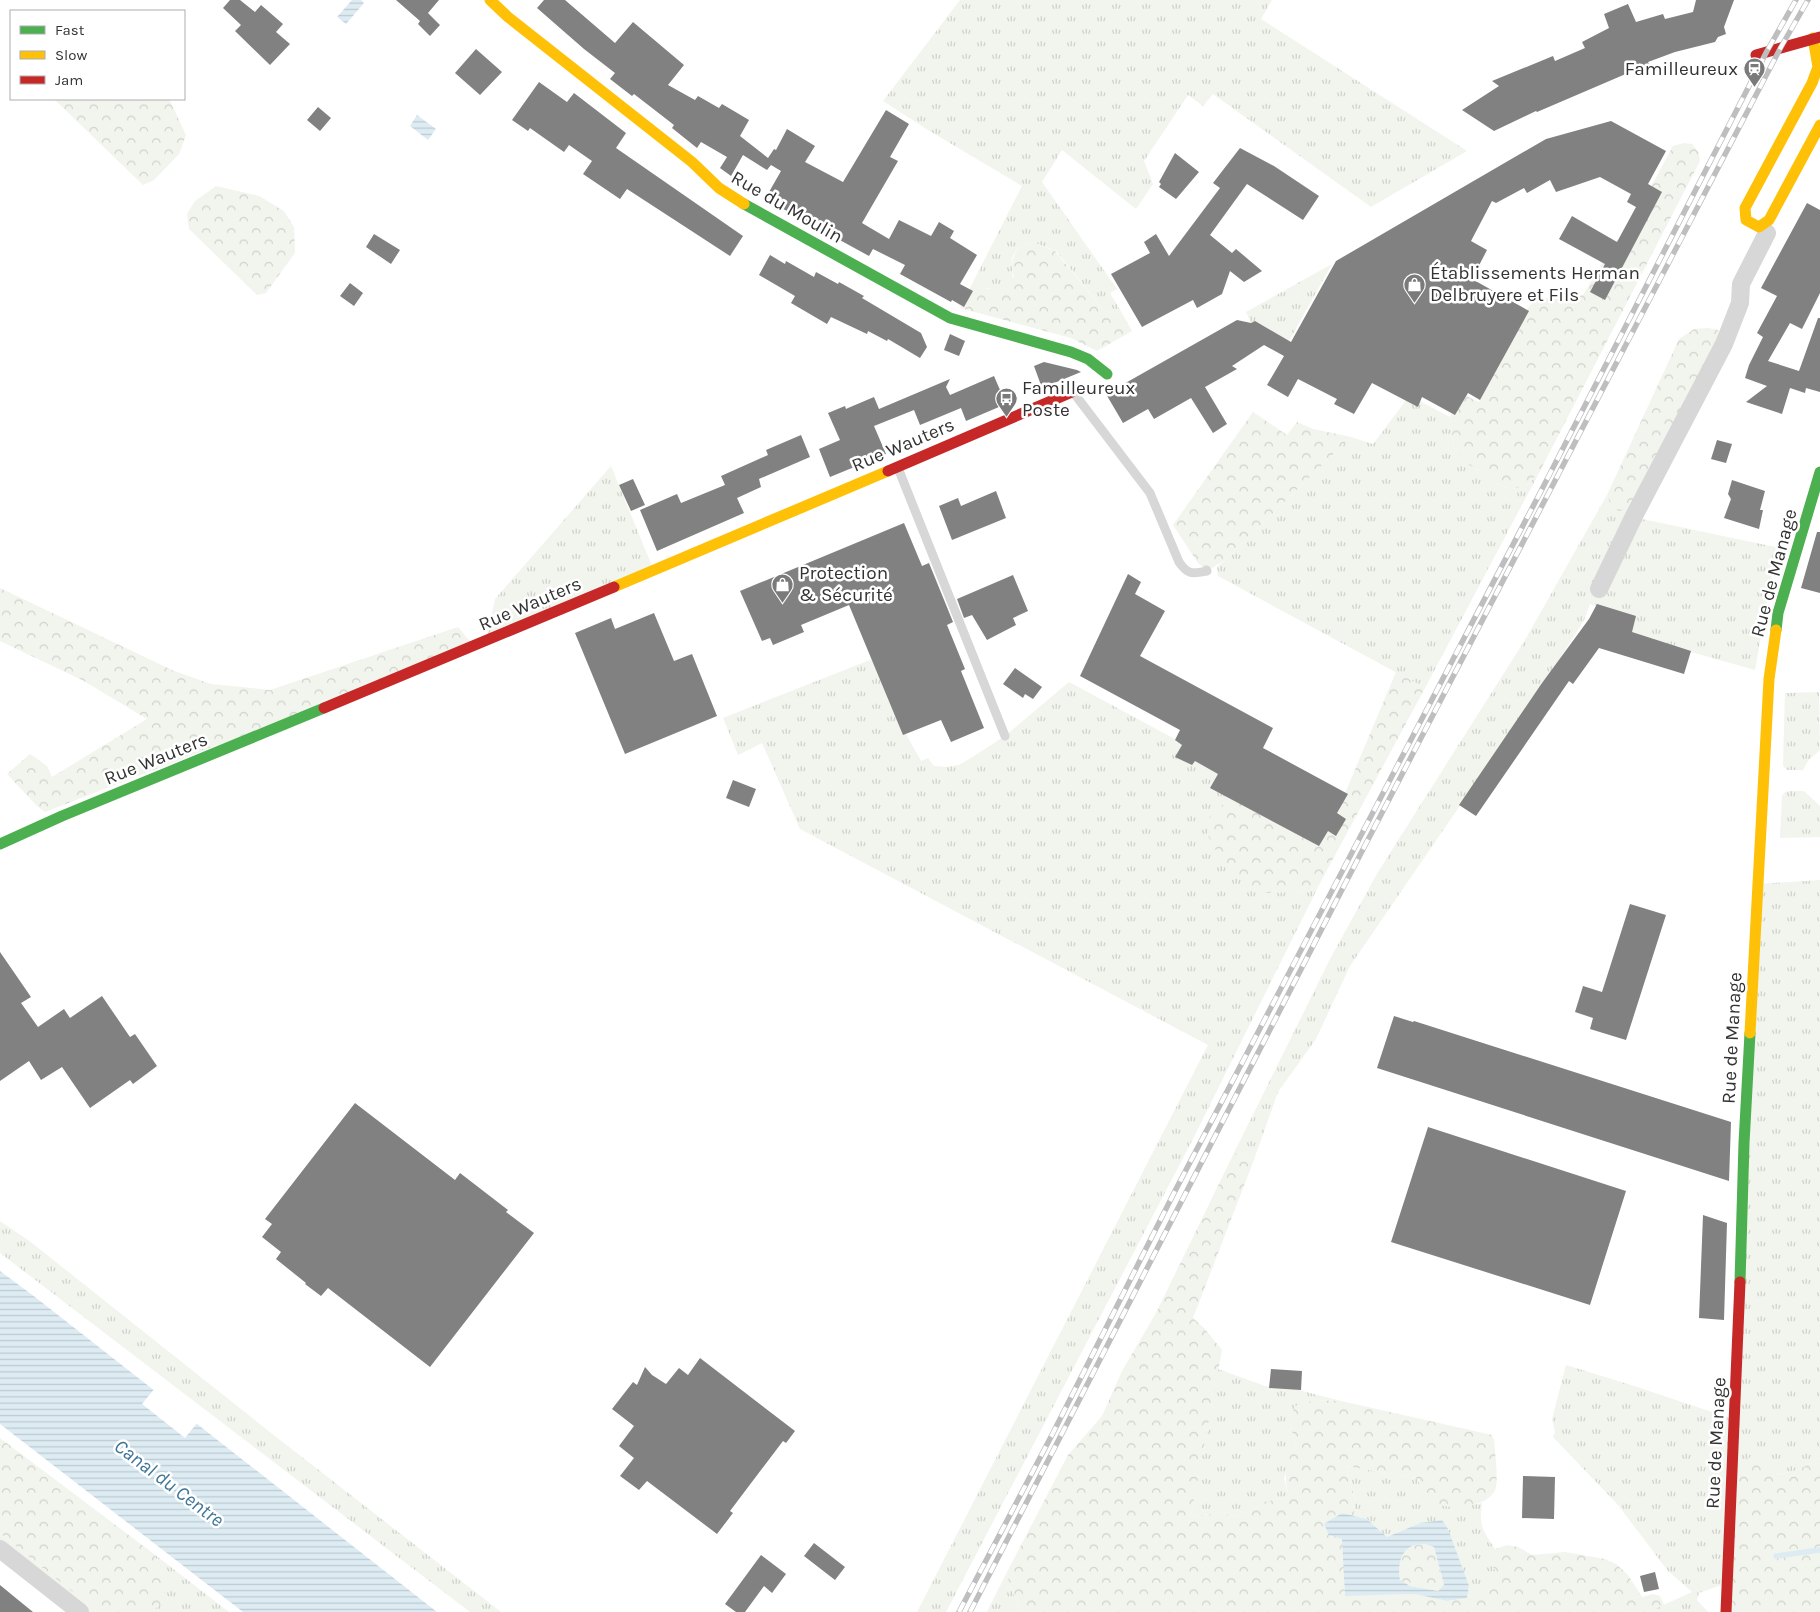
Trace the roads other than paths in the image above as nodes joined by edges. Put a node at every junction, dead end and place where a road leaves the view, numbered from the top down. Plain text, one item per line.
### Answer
1 (490, 0) edge
2 (1816, 38) edge
3 (1756, 55) dead end
4 (1819, 68) edge
5 (1820, 125) edge
6 (1768, 233) dead end
7 (1108, 374) dead end
8 (1072, 392) joint
9 (897, 466) junction
10 (1820, 472) edge
11 (1207, 571) dead end
12 (1599, 589) dead end
13 (1005, 736) dead end
14 (0, 844) edge
15 (0, 1549) edge
16 (80, 1612) edge
17 (1726, 1612) edge

1 - 7 street, Rue du Moulin
2 - 3 street
2 - 4 street
4 - 5 street
6 - 12 street
8 - 9 street, Rue Wauters
8 - 11 lane
9 - 13 lane
9 - 14 street, Rue Wauters
10 - 17 street, Rue de Manage
15 - 16 street

